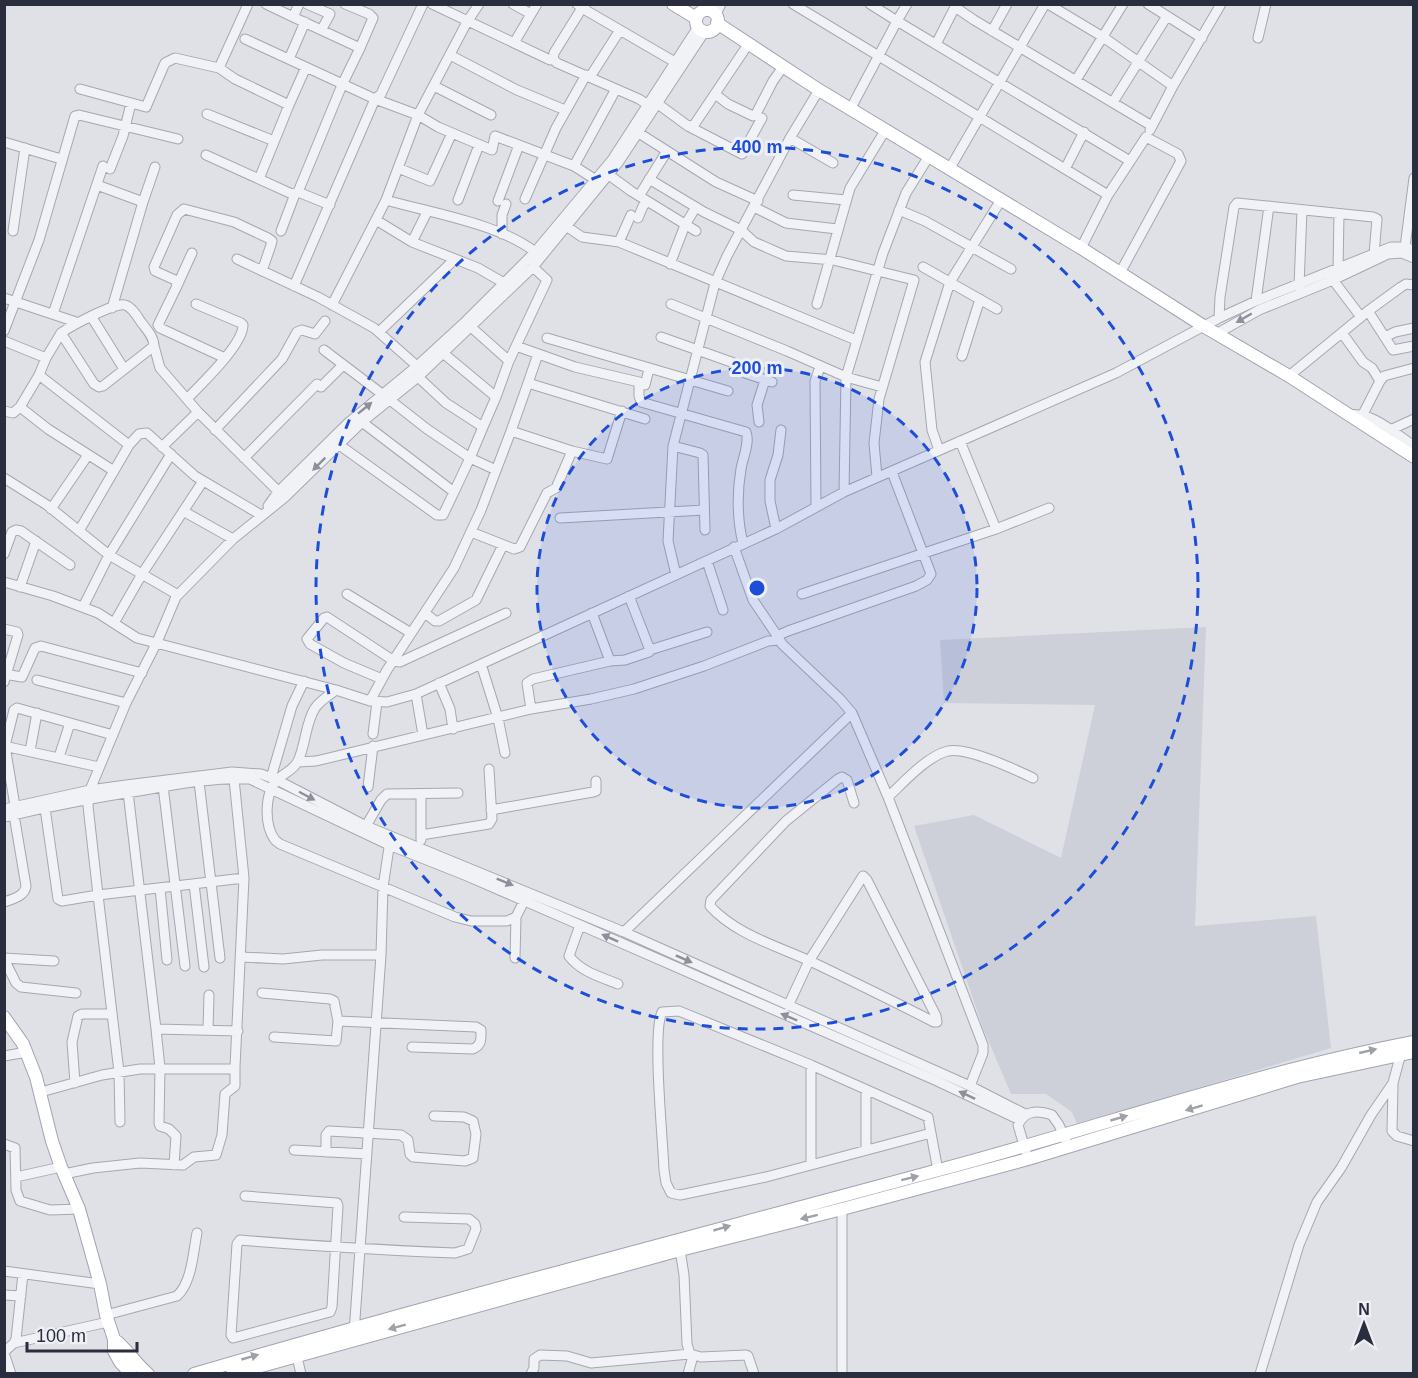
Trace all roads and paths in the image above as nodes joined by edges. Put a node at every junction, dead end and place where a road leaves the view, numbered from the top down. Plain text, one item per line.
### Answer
1 (248, 4) edge
2 (266, 4) edge
3 (299, 4) edge
4 (307, 4) edge
5 (336, 4) edge
6 (345, 4) edge
7 (423, 4) edge
8 (432, 4) edge
9 (479, 4) edge
10 (513, 4) edge
11 (537, 4) edge
12 (673, 4) edge
13 (687, 4) edge
14 (793, 4) edge
15 (870, 4) edge
16 (907, 4) edge
17 (1008, 4) edge
18 (1046, 4) edge
19 (1123, 4) edge
20 (1148, 4) edge
21 (1221, 4) edge
22 (1266, 4) edge
23 (581, 6) edge
24 (956, 6) edge
25 (330, 14) junction
26 (531, 14) junction
27 (1167, 16) junction
28 (293, 17) junction
29 (709, 17) edge
30 (897, 21) junction
31 (305, 22) junction
32 (467, 22) junction
33 (322, 29) junction
34 (620, 30) junction
35 (992, 31) junction
36 (1103, 37) junction
37 (1202, 38) junction
38 (1258, 38) dead end
39 (245, 39) dead end
40 (514, 43) junction
41 (936, 44) junction
42 (1020, 47) junction
43 (360, 48) junction
44 (745, 49) junction
45 (450, 55) junction
46 (879, 56) junction
47 (289, 59) junction
48 (553, 59) junction
49 (1137, 61) junction
50 (679, 65) junction
51 (306, 67) junction
52 (783, 67) junction
53 (219, 68) junction
54 (588, 76) junction
55 (1076, 80) junction
56 (999, 82) junction
57 (342, 85) junction
58 (434, 86) junction
59 (1173, 86) junction
60 (616, 88) junction
61 (80, 89) dead end
62 (819, 90) junction
63 (715, 94) junction
64 (375, 99) junction
65 (1113, 102) junction
66 (131, 103) junction
67 (653, 104) junction
68 (289, 105) junction
69 (851, 108) junction
70 (565, 110) junction
71 (207, 114) dead end
72 (418, 115) junction
73 (491, 115) dead end
74 (978, 117) junction
75 (762, 118) dead end
76 (125, 126) junction
77 (688, 126) junction
78 (1152, 126) junction
79 (886, 129) junction
80 (635, 131) junction
81 (1084, 132) junction
82 (452, 133) junction
83 (1146, 137) junction
84 (790, 138) junction
85 (178, 139) dead end
86 (274, 141) junction
87 (4, 142) edge
88 (479, 145) junction
89 (519, 145) junction
90 (25, 148) junction
91 (667, 151) junction
92 (545, 154) junction
93 (206, 155) dead end
94 (929, 156) junction
95 (61, 159) junction
96 (1131, 161) junction
97 (833, 163) dead end
98 (574, 166) junction
99 (155, 167) dead end
100 (398, 168) junction
101 (950, 168) junction
102 (1065, 169) junction
103 (609, 175) junction
104 (1413, 178) edge
105 (259, 179) junction
106 (649, 179) junction
107 (596, 180) junction
108 (97, 185) junction
109 (296, 193) junction
110 (793, 195) dead end
111 (1108, 195) junction
112 (525, 199) dead end
113 (643, 199) junction
114 (386, 200) junction
115 (458, 200) dead end
116 (846, 200) junction
117 (1001, 200) junction
118 (143, 202) junction
119 (756, 204) junction
120 (330, 205) junction
121 (1269, 206) junction
122 (696, 207) junction
123 (1412, 208) edge
124 (899, 210) junction
125 (1302, 210) junction
126 (427, 212) junction
127 (1339, 214) junction
128 (376, 220) junction
129 (685, 225) junction
130 (566, 226) junction
131 (837, 229) junction
132 (741, 230) junction
133 (13, 231) dead end
134 (281, 231) dead end
135 (696, 231) dead end
136 (502, 234) junction
137 (412, 242) junction
138 (619, 242) junction
139 (971, 247) junction
140 (1081, 248) junction
141 (1409, 248) edge
142 (535, 252) junction
143 (192, 253) dead end
144 (1374, 254) junction
145 (1413, 258) edge
146 (455, 259) junction
147 (828, 259) junction
148 (237, 260) dead end
149 (670, 264) junction
150 (533, 267) junction
151 (923, 267) dead end
152 (879, 270) junction
153 (1011, 270) dead end
154 (262, 271) junction
155 (1120, 273) junction
156 (1333, 274) junction
157 (950, 282) junction
158 (504, 283) junction
159 (716, 283) junction
160 (1413, 285) edge
161 (177, 286) junction
162 (294, 286) junction
163 (1299, 286) junction
164 (4, 298) edge
165 (980, 299) junction
166 (15, 301) junction
167 (1256, 301) junction
168 (196, 304) dead end
169 (671, 304) dead end
170 (817, 304) dead end
171 (332, 305) junction
172 (112, 308) junction
173 (997, 309) dead end
174 (53, 314) junction
175 (1364, 314) junction
176 (91, 316) junction
177 (706, 318) junction
178 (1220, 318) junction
179 (325, 321) dead end
180 (76, 322) junction
181 (471, 327) junction
182 (1205, 327) junction
183 (1413, 328) edge
184 (4, 331) edge
185 (61, 333) junction
186 (379, 333) junction
187 (1342, 333) junction
188 (1216, 334) junction
189 (661, 337) dead end
190 (1385, 337) junction
191 (856, 340) junction
192 (4, 341) edge
193 (154, 346) junction
194 (516, 346) junction
195 (1413, 346) edge
196 (324, 350) dead end
197 (698, 351) junction
198 (443, 353) junction
199 (542, 355) junction
200 (962, 356) dead end
201 (46, 358) junction
202 (225, 358) junction
203 (509, 361) junction
204 (343, 365) junction
205 (820, 367) junction
206 (1413, 368) edge
207 (124, 369) junction
208 (649, 369) junction
209 (417, 372) junction
210 (39, 375) junction
211 (1289, 376) junction
212 (846, 377) junction
213 (690, 381) junction
214 (1380, 381) junction
215 (528, 383) junction
216 (645, 385) dead end
217 (882, 387) junction
218 (728, 391) dead end
219 (386, 397) junction
220 (496, 397) junction
221 (187, 399) junction
222 (20, 407) junction
223 (4, 411) edge
224 (622, 411) junction
225 (198, 412) junction
226 (681, 413) junction
227 (645, 419) dead end
228 (1413, 419) edge
229 (1363, 420) junction
230 (362, 422) junction
231 (759, 422) dead end
232 (483, 427) junction
233 (215, 430) junction
234 (511, 430) junction
235 (781, 430) dead end
236 (1390, 430) junction
237 (960, 441) junction
238 (339, 444) junction
239 (129, 445) junction
240 (673, 446) junction
241 (1413, 446) edge
242 (162, 447) junction
243 (939, 450) junction
244 (572, 451) junction
245 (171, 454) junction
246 (88, 455) junction
247 (1413, 457) edge
248 (244, 458) junction
249 (470, 458) junction
250 (496, 470) junction
251 (114, 471) junction
252 (892, 472) junction
253 (877, 477) junction
254 (4, 478) edge
255 (203, 481) junction
256 (454, 492) junction
257 (844, 492) junction
258 (281, 495) junction
259 (816, 507) junction
260 (1049, 508) dead end
261 (51, 509) junction
262 (704, 510) junction
263 (183, 511) junction
264 (669, 511) junction
265 (261, 515) junction
266 (560, 518) dead end
267 (776, 529) junction
268 (996, 529) junction
269 (705, 530) dead end
270 (79, 531) junction
271 (471, 532) junction
272 (233, 539) junction
273 (36, 541) junction
274 (503, 545) junction
275 (739, 545) junction
276 (921, 553) junction
277 (4, 554) edge
278 (108, 555) junction
279 (707, 561) junction
280 (70, 565) dead end
281 (142, 574) junction
282 (676, 575) junction
283 (4, 582) edge
284 (20, 587) junction
285 (347, 594) dead end
286 (802, 594) dead end
287 (178, 595) junction
288 (629, 596) junction
289 (83, 607) junction
290 (723, 610) dead end
291 (425, 613) junction
292 (506, 613) dead end
293 (592, 613) junction
294 (114, 623) junction
295 (4, 629) edge
296 (707, 632) dead end
297 (411, 633) junction
298 (778, 638) junction
299 (157, 642) junction
300 (650, 650) junction
301 (394, 661) junction
302 (610, 661) junction
303 (480, 664) junction
304 (142, 673) junction
305 (5, 677) edge
306 (382, 679) junction
307 (37, 680) dead end
308 (304, 681) junction
309 (440, 683) junction
310 (336, 690) junction
311 (416, 694) junction
312 (374, 702) junction
313 (126, 703) junction
314 (531, 710) junction
315 (37, 713) junction
316 (852, 713) junction
317 (498, 718) junction
318 (70, 723) junction
319 (453, 729) junction
320 (7, 730) edge
321 (373, 734) dead end
322 (113, 735) junction
323 (423, 735) junction
324 (5, 746) edge
325 (373, 746) junction
326 (30, 751) junction
327 (505, 753) dead end
328 (59, 757) junction
329 (298, 762) junction
330 (99, 767) junction
331 (489, 769) dead end
332 (1033, 778) dead end
333 (234, 779) junction
334 (274, 779) junction
335 (596, 781) dead end
336 (199, 782) junction
337 (163, 786) junction
338 (368, 787) dead end
339 (271, 789) junction
340 (128, 792) junction
341 (458, 793) dead end
342 (89, 794) junction
343 (421, 795) junction
344 (888, 797) junction
345 (854, 803) dead end
346 (4, 808) edge
347 (45, 808) junction
348 (491, 810) junction
349 (11, 813) edge
350 (366, 826) junction
351 (421, 835) junction
352 (390, 840) junction
353 (421, 848) junction
354 (244, 878) junction
355 (212, 882) junction
356 (194, 884) junction
357 (176, 886) junction
358 (383, 887) junction
359 (160, 888) junction
360 (141, 890) junction
361 (99, 895) junction
362 (524, 901) junction
363 (4, 902) edge
364 (516, 917) junction
365 (580, 925) junction
366 (624, 932) junction
367 (381, 956) junction
368 (241, 957) junction
369 (4, 958) edge
370 (220, 958) dead end
371 (515, 958) dead end
372 (167, 960) dead end
373 (54, 961) dead end
374 (809, 961) junction
375 (185, 966) dead end
376 (204, 967) dead end
377 (618, 984) dead end
378 (76, 993) dead end
379 (262, 993) dead end
380 (209, 996) dead end
381 (788, 1006) junction
382 (112, 1014) junction
383 (4, 1017) edge
384 (338, 1020) junction
385 (376, 1023) junction
386 (156, 1029) junction
387 (208, 1030) junction
388 (238, 1031) junction
389 (1413, 1036) edge
390 (274, 1037) dead end
391 (1413, 1042) edge
392 (412, 1047) dead end
393 (1413, 1052) edge
394 (27, 1053) junction
395 (1397, 1053) junction
396 (4, 1056) edge
397 (1413, 1057) edge
398 (811, 1065) junction
399 (235, 1067) junction
400 (160, 1068) junction
401 (119, 1072) junction
402 (75, 1083) junction
403 (1393, 1083) junction
404 (970, 1086) junction
405 (866, 1090) junction
406 (41, 1092) junction
407 (434, 1116) dead end
408 (1023, 1117) junction
409 (120, 1122) dead end
410 (369, 1133) junction
411 (931, 1133) junction
412 (1063, 1134) junction
413 (1413, 1141) edge
414 (4, 1144) edge
415 (1023, 1146) junction
416 (1068, 1146) junction
417 (866, 1149) junction
418 (294, 1150) dead end
419 (326, 1152) junction
420 (367, 1154) junction
421 (1028, 1159) junction
422 (811, 1164) junction
423 (174, 1165) junction
424 (62, 1171) junction
425 (938, 1171) junction
426 (16, 1177) junction
427 (245, 1196) dead end
428 (79, 1209) junction
429 (842, 1209) junction
430 (404, 1216) dead end
431 (197, 1233) dead end
432 (336, 1248) junction
433 (361, 1249) junction
434 (680, 1250) junction
435 (4, 1271) edge
436 (23, 1274) junction
437 (100, 1284) junction
438 (4, 1295) edge
439 (21, 1296) junction
440 (107, 1318) junction
441 (354, 1333) junction
442 (114, 1339) junction
443 (14, 1343) junction
444 (4, 1353) edge
445 (691, 1355) junction
446 (297, 1357) junction
447 (579, 1361) junction
448 (119, 1368) edge
449 (11, 1374) edge
450 (131, 1374) edge
451 (148, 1374) edge
452 (194, 1374) edge
453 (232, 1374) edge
454 (301, 1374) edge
455 (531, 1374) edge
456 (580, 1374) edge
457 (688, 1374) edge
458 (754, 1374) edge
459 (842, 1374) edge
460 (1260, 1374) edge

1 - 53 street
2 - 28 street
3 - 28 street
4 - 25 street
5 - 25 street
6 - 43 street
7 - 64 street
8 - 32 street
9 - 32 street
10 - 26 street
11 - 26 street
12 - 29 main road
13 - 29 main road
14 - 46 street
15 - 30 street
16 - 30 street
17 - 35 street
18 - 36 street
18 - 42 street
19 - 36 street
20 - 27 street
21 - 37 street
22 - 38 street
23 - 34 street
23 - 48 street
24 - 35 street
24 - 41 street
25 - 33 street
26 - 40 street
27 - 37 street
27 - 49 street
28 - 31 street
29 - 44 main road
29 - 50 street
29 - 52 main road
30 - 41 street
30 - 46 street
31 - 33 street
31 - 47 street
32 - 40 street
32 - 45 street
33 - 43 street
34 - 50 street
34 - 54 street
35 - 42 street
36 - 49 street
36 - 55 street
37 - 59 street
39 - 47 street
40 - 48 street
41 - 56 street
42 - 55 street
42 - 56 street
43 - 57 street
44 - 52 main road
44 - 63 street
45 - 58 street
45 - 70 street
46 - 69 street
46 - 74 street
47 - 51 street
48 - 54 street
49 - 59 street
49 - 65 street
50 - 67 street
51 - 57 street
51 - 68 street
52 - 62 main road
52 - 63 street
53 - 66 street
53 - 68 street
54 - 60 street
54 - 70 street
55 - 65 street
56 - 74 street
56 - 81 street
57 - 64 street
57 - 109 street
58 - 72 street
58 - 73 street
59 - 78 street
60 - 67 street
60 - 98 street
61 - 66 street
62 - 69 main road
62 - 84 street
63 - 77 street
64 - 72 street
64 - 120 street
65 - 78 street
66 - 76 street
67 - 77 street
67 - 80 street
68 - 86 street
69 - 79 main road
70 - 92 street
71 - 86 street
72 - 82 street
72 - 100 street
74 - 101 street
74 - 102 street
75 - 77 street
76 - 85 street
76 - 95 street
76 - 108 street
78 - 83 street
79 - 94 main road
79 - 116 street
80 - 91 street
80 - 103 street
80 - 107 street
81 - 96 street
81 - 102 street
82 - 88 street
82 - 100 street
83 - 96 street
83 - 155 street
84 - 97 street
84 - 119 street
86 - 105 street
87 - 90 street
88 - 89 street
88 - 115 street
89 - 92 street
89 - 136 street
90 - 95 street
90 - 133 street
91 - 106 street
91 - 119 street
92 - 98 street
92 - 112 street
93 - 105 street
94 - 101 main road
94 - 124 street
95 - 166 street
96 - 111 street
98 - 107 street
99 - 118 street
100 - 114 street
101 - 117 main road
102 - 111 street
103 - 113 street
103 - 130 street
104 - 123 street
105 - 109 street
106 - 113 street
106 - 122 street
107 - 142 street
108 - 118 street
108 - 174 street
109 - 120 street
109 - 134 street
110 - 116 street
111 - 140 street
113 - 129 street
113 - 138 street
114 - 126 street
114 - 128 street
116 - 131 street
117 - 139 street
117 - 140 main road
118 - 172 street
119 - 131 street
119 - 132 street
120 - 162 street
121 - 125 street
121 - 167 street
121 - 178 street
122 - 129 street
122 - 132 street
123 - 141 street
124 - 139 street
124 - 152 street
125 - 127 street
125 - 163 street
126 - 136 street
126 - 137 street
127 - 144 street
127 - 156 street
128 - 137 street
128 - 171 street
129 - 135 street
129 - 149 street
130 - 138 street
130 - 150 street
131 - 147 street
132 - 147 street
132 - 159 street
136 - 142 street
137 - 146 street
138 - 149 street
139 - 153 street
139 - 157 street
140 - 155 main road
141 - 144 street
142 - 158 street
143 - 161 street
144 - 156 street
145 - 156 street
146 - 158 street
146 - 186 street
147 - 152 street
147 - 170 street
148 - 154 street
149 - 159 street
150 - 181 street
150 - 194 street
151 - 157 street
152 - 191 street
152 - 217 street
154 - 161 street
154 - 162 street
155 - 182 main road
156 - 163 street
156 - 175 street
156 -> 188 street
157 - 165 street
157 - 243 street
158 - 209 street
159 - 177 street
159 - 191 street
160 - 175 street
161 - 202 street
162 - 171 street
163 - 167 street
164 - 166 street
165 - 173 street
165 - 200 street
166 - 174 street
166 - 184 street
167 - 178 street
168 - 202 street
169 - 177 street
171 - 186 street
172 - 176 street
172 - 193 street
174 - 180 street
175 - 187 street
175 - 190 street
176 - 180 street
176 - 207 street
177 - 197 street
177 - 205 street
178 - 182 street
179 - 233 street
180 - 185 street
181 - 198 street
181 - 203 street
182 - 188 main road
182 - 237 street
183 - 190 street
185 - 201 street
185 - 207 street
186 - 209 street
187 - 211 street
187 - 214 street
188 - 211 main road
189 - 197 street
190 - 195 street
191 - 212 street
192 - 201 street
193 - 207 street
193 - 221 street
194 - 199 street
194 - 203 street
196 - 204 street
197 - 213 street
197 - 231 street
198 - 209 street
198 - 220 street
199 - 208 street
199 - 215 street
199 - 226 street
201 - 210 street
202 - 221 street
203 - 220 street
204 - 219 street
204 - 248 street
205 - 212 street
205 - 259 street
206 - 214 street
208 - 213 street
208 - 216 street
209 - 219 street
209 - 232 street
210 - 222 street
210 - 239 street
211 - 229 main road
212 - 217 street
212 - 257 street
213 - 218 street
213 - 226 street
214 - 229 street
215 - 224 street
215 - 234 street
217 - 253 street
219 - 230 street
219 - 249 street
258 -> 219 street
220 - 232 street
221 - 225 street
222 - 223 street
222 - 246 street
224 - 227 street
224 - 244 street
225 - 233 street
225 - 242 street
226 - 240 street
226 - 275 street
228 - 236 street
229 - 236 street
229 - 247 main road
230 - 238 street
230 - 256 street
232 - 249 street
233 - 248 street
234 - 244 street
234 - 250 street
235 - 267 street
236 - 241 street
237 - 243 street
237 - 268 street
238 - 256 street
238 -> 258 street
239 - 242 street
239 - 251 street
240 - 262 street
240 - 264 street
242 - 245 street
243 - 252 street
244 - 274 street
245 - 255 street
245 - 278 street
246 - 251 street
246 - 261 street
248 - 258 street
249 - 250 street
249 - 256 street
250 - 271 street
251 - 270 street
252 - 253 street
252 - 276 street
253 - 257 street
254 - 261 street
255 - 263 street
255 - 265 street
257 - 259 street
258 - 265 street
259 - 267 street
260 - 268 street
261 - 270 street
262 - 264 street
262 - 269 street
263 - 272 street
263 - 281 street
264 - 266 street
264 - 282 street
265 - 272 street
267 - 275 street
268 - 276 street
270 - 278 street
271 - 274 street
271 - 291 street
272 - 287 street
273 - 277 street
273 - 280 street
273 - 284 street
274 - 291 street
275 - 279 street
275 - 298 street
276 - 286 street
276 - 298 street
278 - 281 street
278 - 289 street
279 - 282 street
279 - 290 street
281 - 287 street
281 - 294 street
282 - 288 street
283 - 284 street
284 - 289 street
285 - 297 street
287 - 299 street
288 - 293 street
288 - 300 street
289 - 294 street
291 - 297 street
292 - 301 street
293 - 302 street
293 - 303 street
294 - 299 street
295 - 305 street
296 - 300 street
297 - 301 street
298 - 314 street
298 - 316 street
299 - 304 street
299 - 308 street
300 - 302 street
301 - 306 street
301 - 306 street
302 - 314 street
303 - 309 street
303 - 317 street
304 - 305 street
304 - 313 street
306 - 312 street
307 - 313 street
308 - 310 street
308 - 334 street
309 - 311 street
309 - 319 street
310 - 312 street
310 - 329 street
311 - 312 street
311 - 323 street
312 - 321 street
313 - 322 street
314 - 317 street
315 - 318 street
315 - 320 street
315 - 326 street
316 - 344 street
316 - 366 street
317 - 319 street
317 - 327 street
318 - 322 street
318 - 328 street
319 - 323 street
320 - 324 street
322 - 330 street
323 - 325 street
324 - 326 street
324 - 349 street
325 - 329 street
325 - 338 street
326 - 328 street
328 - 330 street
329 - 334 street
330 - 342 street
331 - 348 street
332 - 344 street
333 - 336 street
333 - 339 street
333 - 354 street
334 - 339 street
334 - 342 street
334 -> 350 street
335 - 348 street
336 - 337 street
336 - 355 street
337 - 340 street
337 - 357 street
339 - 352 street
339 - 358 street
340 - 342 street
340 - 360 street
341 - 343 street
342 - 347 street
342 - 349 street
342 - 361 street
343 - 350 street
343 - 351 street
344 - 404 street
345 - 374 street
346 - 349 street
347 - 349 street
347 - 361 street
348 - 351 street
349 - 363 street
350 - 352 street
351 - 353 street
352 - 353 street
352 - 358 street
352 - 362 street
353 -> 366 street
354 - 355 street
354 - 368 street
355 - 356 street
355 - 370 street
356 - 357 street
356 - 376 street
357 - 359 street
357 - 375 street
358 - 364 street
358 - 367 street
359 - 360 street
359 - 372 street
360 - 361 street
360 - 386 street
361 - 382 street
362 - 364 street
362 - 365 street
364 - 371 street
365 - 377 street
408 -> 365 street
366 -> 381 street
367 - 368 street
367 - 385 street
368 - 388 street
369 - 373 street
369 - 378 street
374 - 374 street
374 - 381 street
379 - 384 street
380 - 387 street
381 - 404 street
382 - 401 street
382 - 402 street
383 - 394 main road
384 - 385 street
384 - 390 street
385 - 392 street
385 - 410 street
386 - 387 street
386 - 400 street
387 - 388 street
388 - 399 street
389 - 395 street
391 - 395 main road
393 - 395 main road
394 - 396 street
394 - 406 main road
395 - 397 street
395 - 403 street
412 -> 395 main road
395 -> 416 main road
398 - 405 street
398 - 422 street
398 - 422 street
399 - 400 street
399 - 423 street
400 - 401 street
400 - 423 street
401 - 402 street
401 - 409 street
402 - 406 street
403 - 413 street
403 - 460 street
404 - 408 street
405 - 411 street
405 - 417 street
406 - 424 main road
407 - 410 street
408 - 412 street
408 - 415 street
410 - 419 street
410 - 420 street
411 - 417 street
411 - 425 street
412 - 415 main road
412 - 416 street
414 - 426 street
415 - 421 street
415 - 425 main road
416 - 421 main road
417 - 422 street
418 - 419 street
419 - 420 street
420 - 433 street
421 - 429 main road
423 - 424 street
424 - 426 street
424 - 428 main road
441 -> 425 main road
426 - 428 street
427 - 432 street
428 - 437 main road
429 -> 434 main road
429 - 459 street
430 - 433 street
431 - 440 street
432 - 432 street
432 - 433 street
433 - 441 street
434 -> 441 main road
434 - 445 street
435 - 436 street
436 - 437 street
436 - 439 street
437 - 440 main road
438 - 439 street
439 - 443 street
440 - 442 main road
440 - 443 street
441 - 446 main road
452 -> 441 main road
442 - 448 main road
442 - 451 main road
443 - 444 street
444 - 449 street
445 - 447 street
445 - 457 street
445 - 458 street
446 - 453 main road
446 - 454 street
447 - 455 street
447 - 456 street
448 - 450 main road

